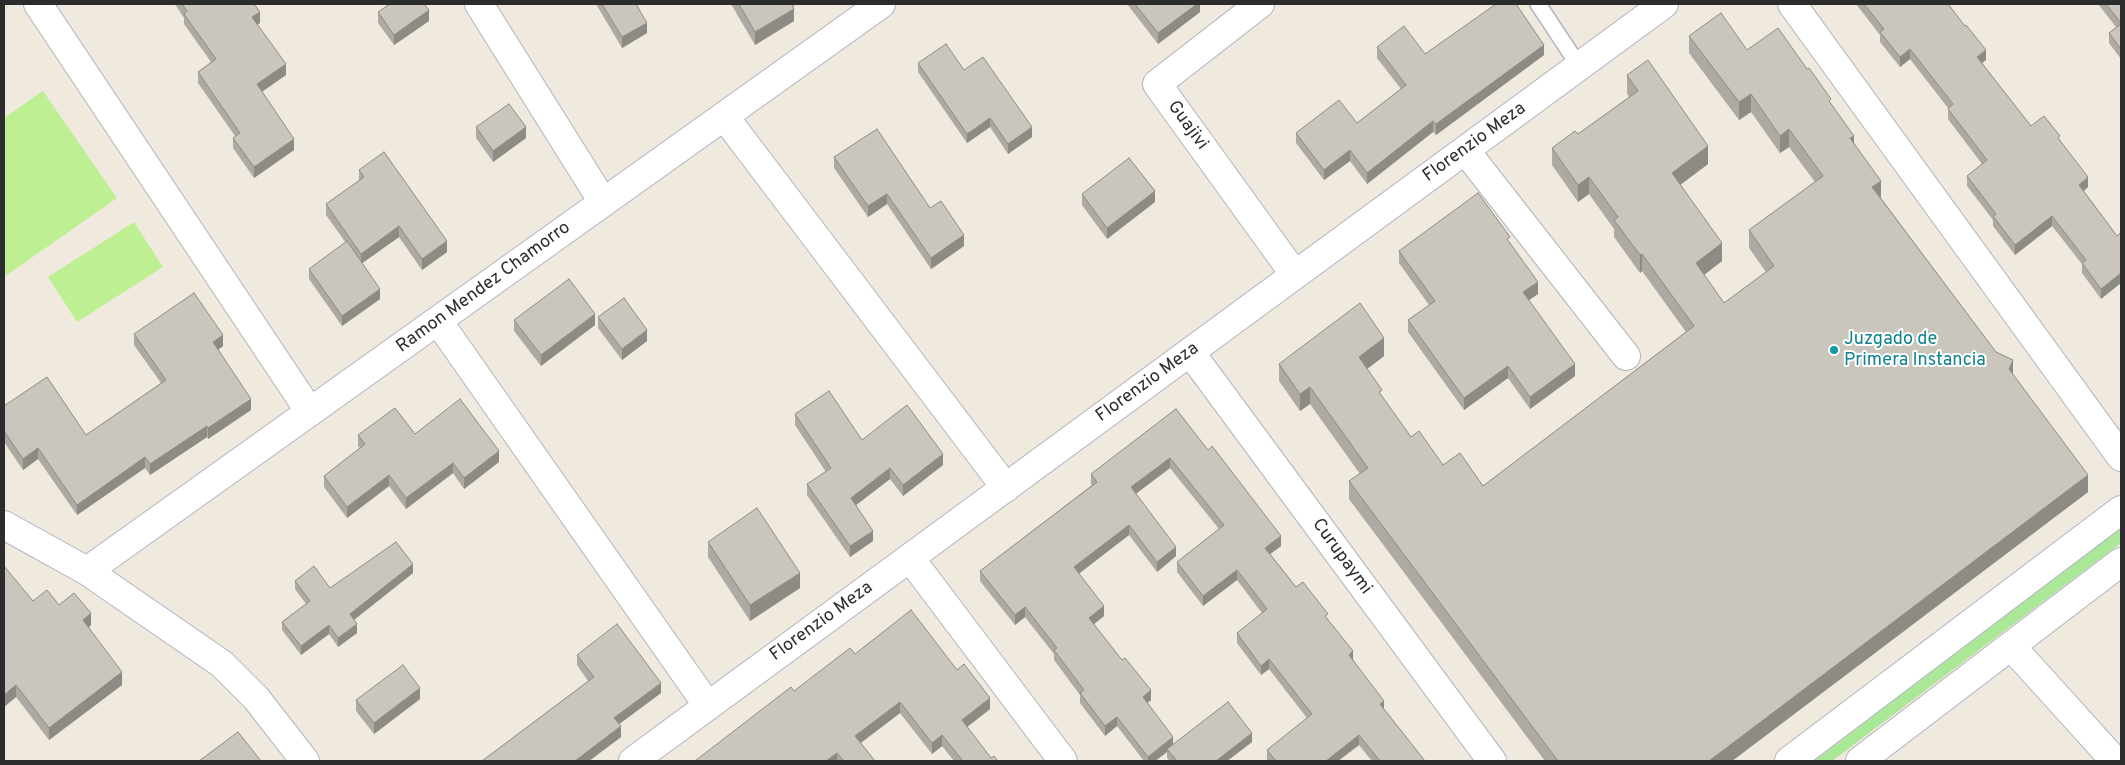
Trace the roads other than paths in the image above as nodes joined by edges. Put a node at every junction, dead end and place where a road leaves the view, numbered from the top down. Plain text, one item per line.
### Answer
1 (38, 4) edge
2 (480, 4) edge
3 (881, 4) edge
4 (1260, 4) edge
5 (1538, 4) edge
6 (1664, 4) edge
7 (1792, 4) edge
8 (1580, 66) junction
9 (724, 116) junction
10 (1465, 150) junction
11 (603, 202) junction
12 (1295, 275) junction
13 (438, 321) junction
14 (1190, 352) junction
15 (1626, 356) dead end
16 (310, 412) junction
17 (2121, 458) edge
18 (1006, 488) junction
19 (2121, 510) edge
20 (4, 524) edge
21 (910, 558) junction
22 (2121, 562) edge
23 (87, 572) junction
24 (2011, 646) junction
25 (708, 706) junction
26 (305, 761) edge
27 (633, 761) edge
28 (1063, 761) edge
29 (1492, 761) edge
30 (1789, 761) edge
31 (1860, 761) edge
32 (2115, 761) edge

1 - 16 street
2 - 11 street
3 - 9 street, Ramon Mendez Chamorro
4 - 12 street, Guajivi
5 - 8 lane
6 - 8 street, Florenzio Meza
7 - 17 street
8 - 10 street, Florenzio Meza
9 - 11 street, Ramon Mendez Chamorro
9 - 18 street
10 - 12 street, Florenzio Meza
10 - 15 street
11 - 13 street, Ramon Mendez Chamorro
12 - 14 street, Florenzio Meza
13 - 16 street, Ramon Mendez Chamorro
13 - 25 street
14 - 18 street, Florenzio Meza
14 - 29 street, Curupaymi
16 - 23 street, Ramon Mendez Chamorro
18 - 21 street, Florenzio Meza
19 - 30 street
20 - 23 street
21 - 25 street, Florenzio Meza
21 - 28 street
22 - 24 street
23 - 26 street
24 - 31 street
24 - 32 street
25 - 27 street, Florenzio Meza

